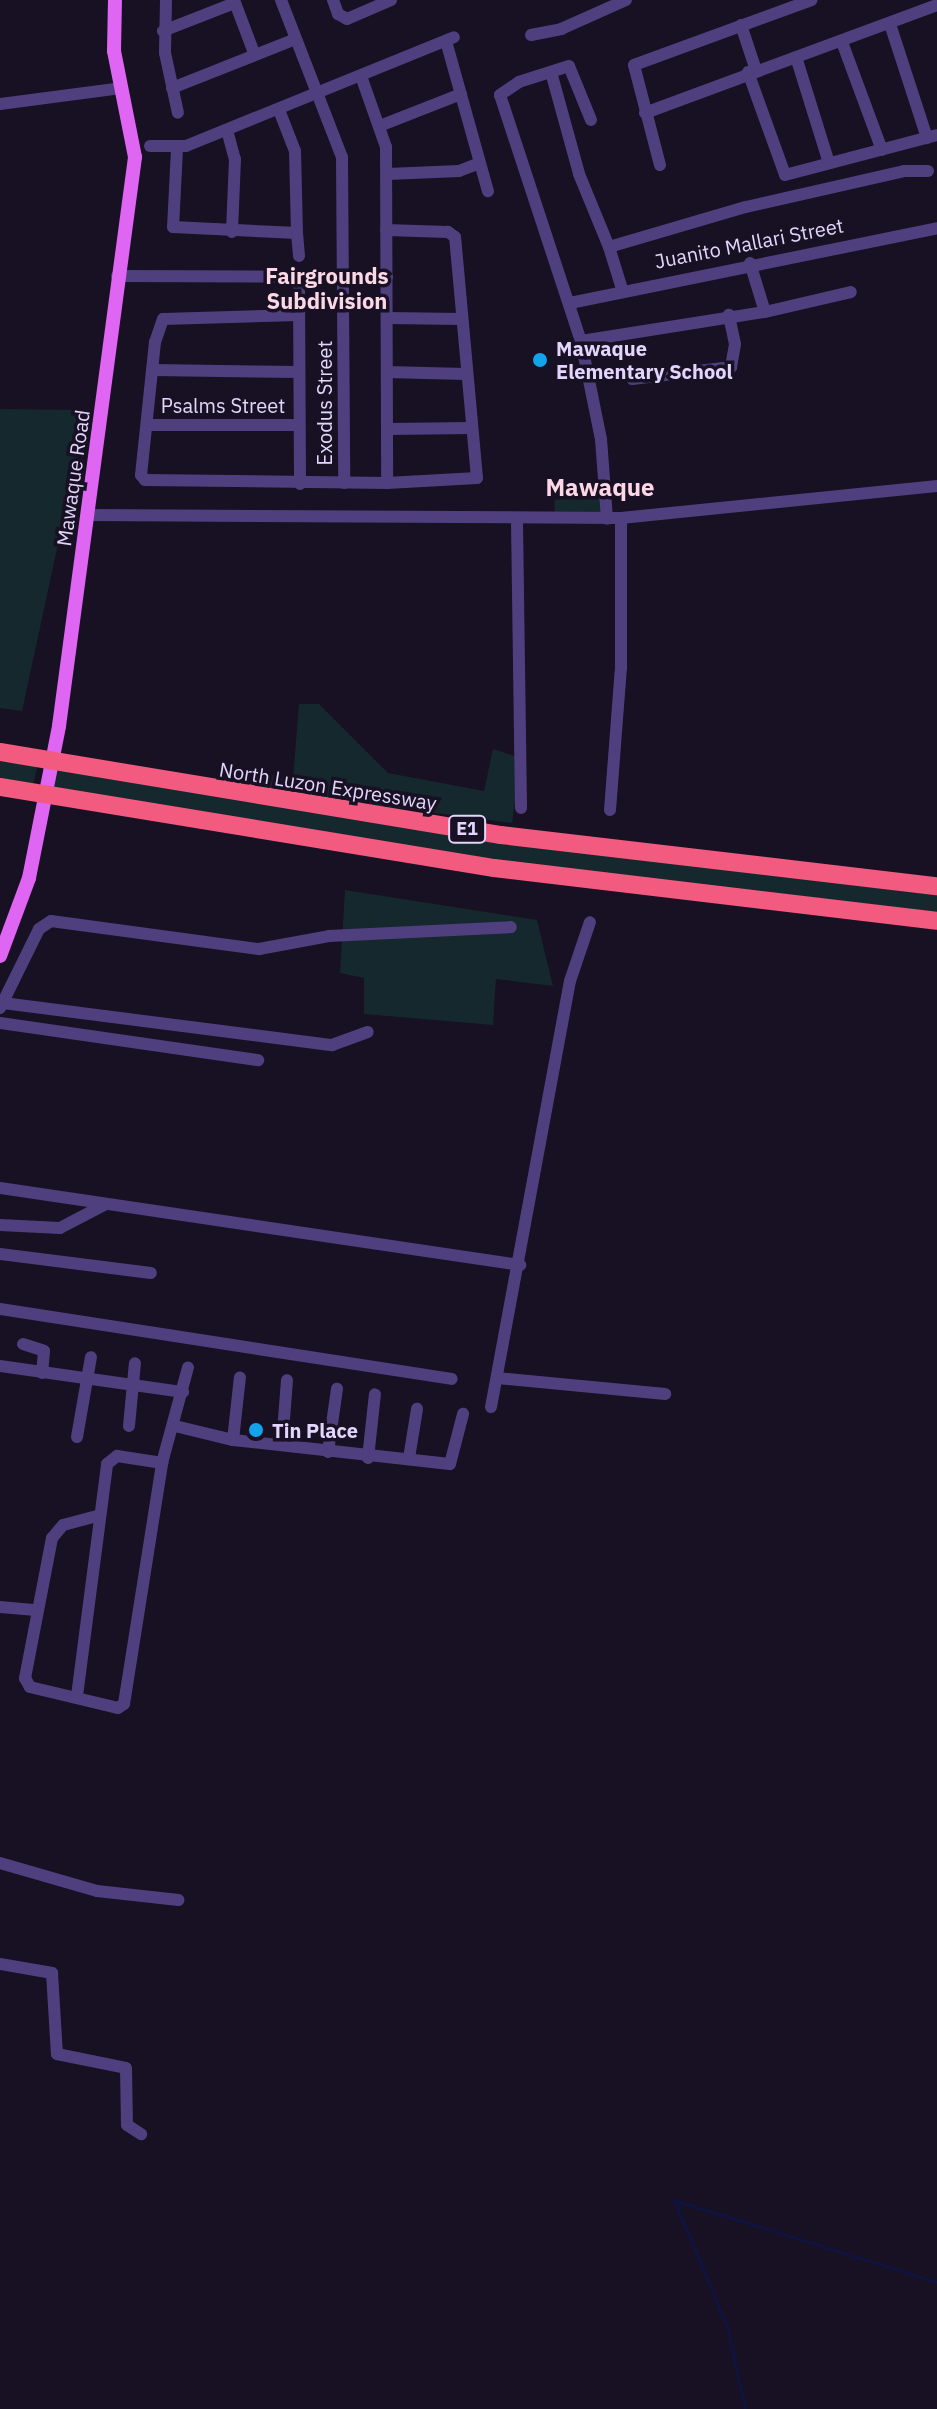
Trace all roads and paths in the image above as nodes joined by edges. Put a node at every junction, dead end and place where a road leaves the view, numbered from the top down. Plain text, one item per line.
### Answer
1 (115, 0) edge
2 (166, 0) edge
3 (281, 0) edge
4 (333, 0) edge
5 (391, 0) edge
6 (626, 0) edge
7 (812, 0) edge
8 (234, 2) edge
9 (934, 6) edge
10 (937, 23) edge
11 (890, 24) junction
12 (741, 25) junction
13 (163, 31) junction
14 (531, 35) dead end
15 (296, 39) junction
16 (842, 42) junction
17 (254, 53) junction
18 (796, 57) junction
19 (752, 71) junction
20 (551, 72) junction
21 (361, 76) junction
22 (121, 88) junction
23 (172, 88) junction
24 (320, 92) junction
25 (461, 94) junction
26 (0, 104) edge
27 (279, 110) junction
28 (178, 113) dead end
29 (645, 113) junction
30 (591, 120) dead end
31 (382, 125) junction
32 (227, 130) junction
33 (932, 136) edge
34 (150, 146) dead end
35 (177, 149) junction
36 (882, 150) junction
37 (480, 163) junction
38 (829, 163) junction
39 (660, 165) dead end
40 (928, 171) dead end
41 (388, 174) junction
42 (488, 191) dead end
43 (937, 228) edge
44 (386, 230) junction
45 (232, 232) junction
46 (297, 233) junction
47 (609, 247) junction
48 (299, 256) dead end
49 (750, 263) junction
50 (344, 275) junction
51 (117, 276) junction
52 (387, 277) junction
53 (299, 289) dead end
54 (622, 289) junction
55 (851, 292) dead end
56 (570, 303) junction
57 (765, 312) junction
58 (299, 315) junction
59 (729, 315) junction
60 (388, 318) junction
61 (461, 319) junction
62 (581, 341) junction
63 (152, 370) junction
64 (299, 372) junction
65 (387, 372) junction
66 (465, 374) junction
67 (632, 379) dead end
68 (148, 425) junction
69 (297, 425) junction
70 (472, 428) junction
71 (388, 429) junction
72 (344, 483) junction
73 (387, 483) junction
74 (300, 484) junction
75 (937, 486) edge
76 (89, 515) junction
77 (621, 518) junction
78 (607, 519) junction
79 (517, 521) junction
80 (0, 752) edge
81 (0, 787) edge
82 (521, 808) dead end
83 (610, 810) dead end
84 (937, 886) edge
85 (937, 921) edge
86 (590, 922) dead end
87 (511, 927) dead end
88 (0, 956) edge
89 (2, 1005) edge
90 (0, 1023) edge
91 (368, 1032) dead end
92 (258, 1060) dead end
93 (0, 1188) edge
94 (106, 1204) junction
95 (0, 1225) edge
96 (0, 1254) edge
97 (520, 1265) junction
98 (151, 1273) dead end
99 (0, 1309) edge
100 (23, 1344) dead end
101 (91, 1357) dead end
102 (135, 1363) dead end
103 (0, 1366) edge
104 (188, 1367) dead end
105 (42, 1373) junction
106 (240, 1377) dead end
107 (497, 1378) junction
108 (452, 1379) dead end
109 (85, 1380) junction
110 (287, 1380) dead end
111 (133, 1388) junction
112 (337, 1389) dead end
113 (183, 1392) junction
114 (375, 1394) dead end
115 (665, 1394) dead end
116 (491, 1407) dead end
117 (417, 1409) dead end
118 (463, 1414) dead end
119 (129, 1426) dead end
120 (175, 1426) junction
121 (77, 1437) dead end
122 (233, 1440) junction
123 (282, 1445) junction
124 (328, 1452) junction
125 (368, 1458) junction
126 (409, 1458) junction
127 (162, 1463) junction
128 (97, 1516) junction
129 (0, 1607) edge
130 (36, 1610) junction
131 (77, 1696) junction
132 (0, 1863) edge
133 (179, 1900) dead end
134 (0, 1964) edge
135 (141, 2134) dead end

1 - 22 main road, Mawaque Road
2 - 13 street
3 - 15 street, Exodus Street
4 - 5 street
6 - 14 street
7 - 12 street
8 - 13 street
8 - 17 street
9 - 10 street
9 - 11 street
11 - 16 street
11 - 33 street
12 - 19 street
12 - 29 street
13 - 23 street
15 - 17 street
15 - 24 street, Exodus Street
16 - 18 street
16 - 36 street
17 - 23 street
18 - 19 street
18 - 38 street
19 - 29 street
19 - 38 street
20 - 30 street
20 - 47 street
20 - 56 street
21 - 24 street
21 - 25 street
21 - 31 street
22 - 26 street
22 - 51 main road, Mawaque Road
23 - 28 street
24 - 27 street
24 - 50 street, Exodus Street
25 - 31 street
25 - 37 street
27 - 32 street
27 - 46 street
29 - 39 street
31 - 41 street
32 - 35 street
32 - 45 street
33 - 36 street
34 - 35 street
35 - 45 street
36 - 38 street
37 - 41 street
37 - 42 street
40 - 47 street
41 - 44 street
43 - 49 street, Juanito Mallari Street
44 - 52 street
44 - 61 street
45 - 46 street
46 - 48 street
47 - 54 street
49 - 54 street, Juanito Mallari Street
49 - 57 street
50 - 51 street
50 - 52 street
50 - 72 street, Exodus Street
51 - 76 main road, Mawaque Road
52 - 60 street
53 - 58 street
54 - 56 street, Juanito Mallari Street
55 - 57 street
56 - 62 street
57 - 59 street
58 - 63 street
58 - 64 street
59 - 62 street
59 - 67 street
60 - 61 street
60 - 65 street
61 - 66 street
62 - 78 street
63 - 64 street
63 - 68 street
64 - 69 street
65 - 66 street
65 - 71 street
66 - 70 street
68 - 69 street, Psalms Street
68 - 74 street
69 - 74 street
70 - 71 street
70 - 73 street
71 - 73 street
72 - 73 street
72 - 74 street
75 - 77 street
76 - 79 street
76 - 88 main road, Mawaque Road
77 - 78 street
77 - 83 street
78 - 79 street
79 - 82 street
80 - 84 highway, North Luzon Expressway / E1
81 - 85 highway, E1
86 - 97 street
87 - 89 street
89 - 91 street
90 - 92 street
93 - 94 street
94 - 95 street
94 - 97 street
96 - 98 street
97 - 107 street
99 - 108 street
100 - 105 street
101 - 109 street
102 - 111 street
103 - 105 street
104 - 113 street
105 - 109 street
106 - 122 street
107 - 115 street
107 - 116 street
109 - 111 street
109 - 121 street
110 - 123 street
111 - 113 street
111 - 119 street
112 - 124 street
113 - 120 street
114 - 125 street
117 - 126 street
118 - 126 street
120 - 122 street
120 - 127 street
122 - 123 street
123 - 124 street
124 - 125 street
125 - 126 street
127 - 128 street
127 - 131 street
128 - 130 street
128 - 131 street
129 - 130 street
130 - 131 street
132 - 133 street
134 - 135 street

